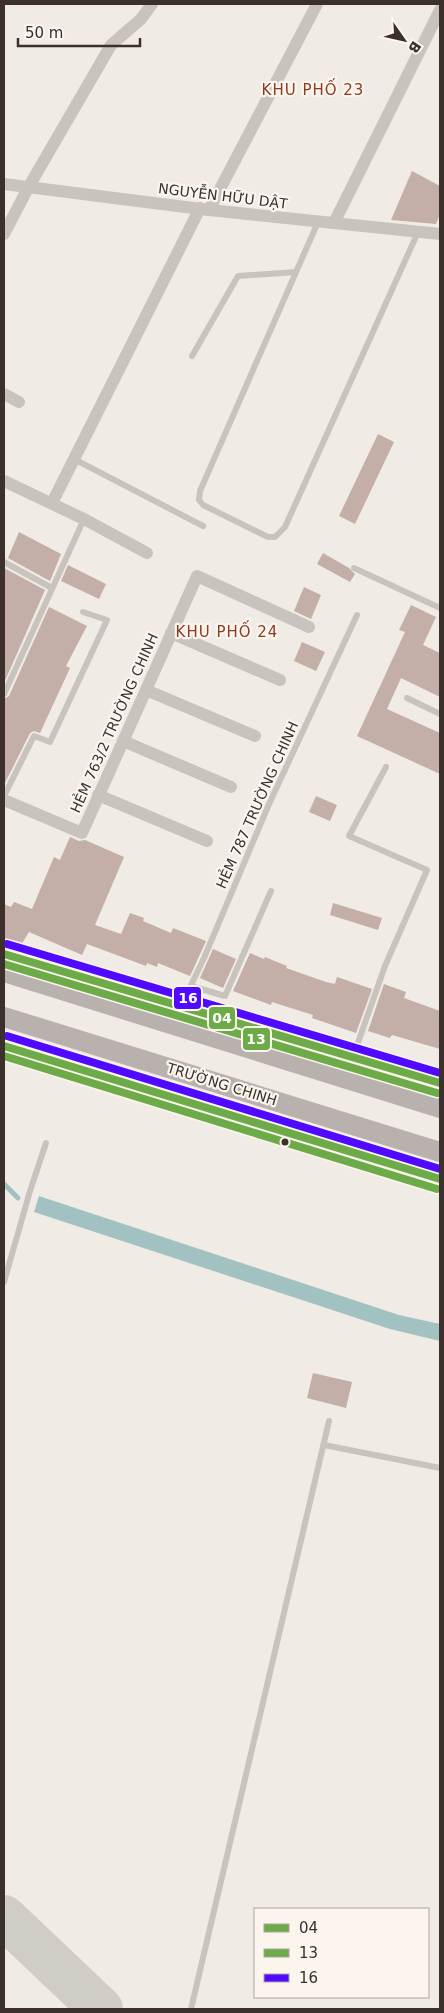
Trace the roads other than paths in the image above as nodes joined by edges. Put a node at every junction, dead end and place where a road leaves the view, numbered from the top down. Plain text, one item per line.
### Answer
1 (152, 4) edge
2 (316, 4) edge
3 (440, 10) edge
4 (4, 184) edge
5 (28, 188) junction
6 (204, 209) junction
7 (318, 222) junction
8 (334, 223) junction
9 (418, 232) junction
10 (4, 234) edge
11 (440, 234) edge
12 (296, 272) junction
13 (192, 356) dead end
14 (4, 394) edge
15 (18, 402) dead end
16 (74, 460) junction
17 (4, 481) edge
18 (52, 503) junction
19 (84, 519) junction
20 (203, 526) dead end
21 (147, 553) dead end
22 (4, 562) edge
23 (354, 568) dead end
24 (52, 588) junction
25 (440, 608) edge
26 (83, 612) dead end
27 (357, 615) dead end
28 (309, 627) dead end
29 (171, 633) junction
30 (280, 680) dead end
31 (146, 690) junction
32 (4, 694) edge
33 (407, 698) dead end
34 (440, 714) edge
35 (255, 736) dead end
36 (123, 741) junction
37 (386, 767) dead end
38 (230, 787) dead end
39 (98, 795) junction
40 (4, 796) edge
41 (4, 800) edge
42 (207, 841) dead end
43 (271, 891) dead end
44 (4, 954) edge
45 (4, 972) edge
46 (191, 986) junction
47 (181, 1006) junction
48 (4, 1016) edge
49 (4, 1046) edge
50 (352, 1058) junction
51 (440, 1083) edge
52 (440, 1108) edge
53 (46, 1143) dead end
54 (440, 1152) edge
55 (440, 1179) edge
56 (4, 1282) edge
57 (329, 1421) dead end
58 (324, 1445) junction
59 (440, 1468) edge
60 (191, 2009) edge

1 - 5 street
2 - 6 street
3 - 8 street
4 - 5 street, NGUYỄN HỮU DẬT
5 - 6 street, NGUYỄN HỮU DẬT
5 - 10 street
6 - 7 street, NGUYỄN HỮU DẬT
6 - 16 street
7 - 8 street, NGUYỄN HỮU DẬT
7 - 12 lane
8 - 9 street, NGUYỄN HỮU DẬT
9 - 11 street, NGUYỄN HỮU DẬT
9 - 12 lane
12 - 13 lane
14 - 15 street
16 - 18 street
16 - 20 lane
17 - 18 street
18 - 19 street
19 - 21 street
19 - 24 lane
22 - 24 lane
23 - 25 lane
24 - 32 lane
26 - 40 lane
27 - 46 lane, HẺM 787 TRƯỜNG CHINH
28 - 29 street, HẺM 763/2 TRƯỜNG CHINH
29 - 30 street
29 - 31 street, HẺM 763/2 TRƯỜNG CHINH
31 - 35 street
31 - 36 street, HẺM 763/2 TRƯỜNG CHINH
33 - 34 lane
36 - 38 street
36 - 39 street, HẺM 763/2 TRƯỜNG CHINH
37 - 50 lane
39 - 41 street, HẺM 763/2 TRƯỜNG CHINH
39 - 42 street
43 - 46 lane
44 - 47 main road
45 - 52 main road
46 - 47 lane, HẺM 787 TRƯỜNG CHINH
47 - 50 main road
48 - 54 main road, TRƯỜNG CHINH
49 - 55 main road, TRƯỜNG CHINH
50 - 51 main road
53 - 56 lane
57 - 58 lane
58 - 59 lane
58 - 60 lane

